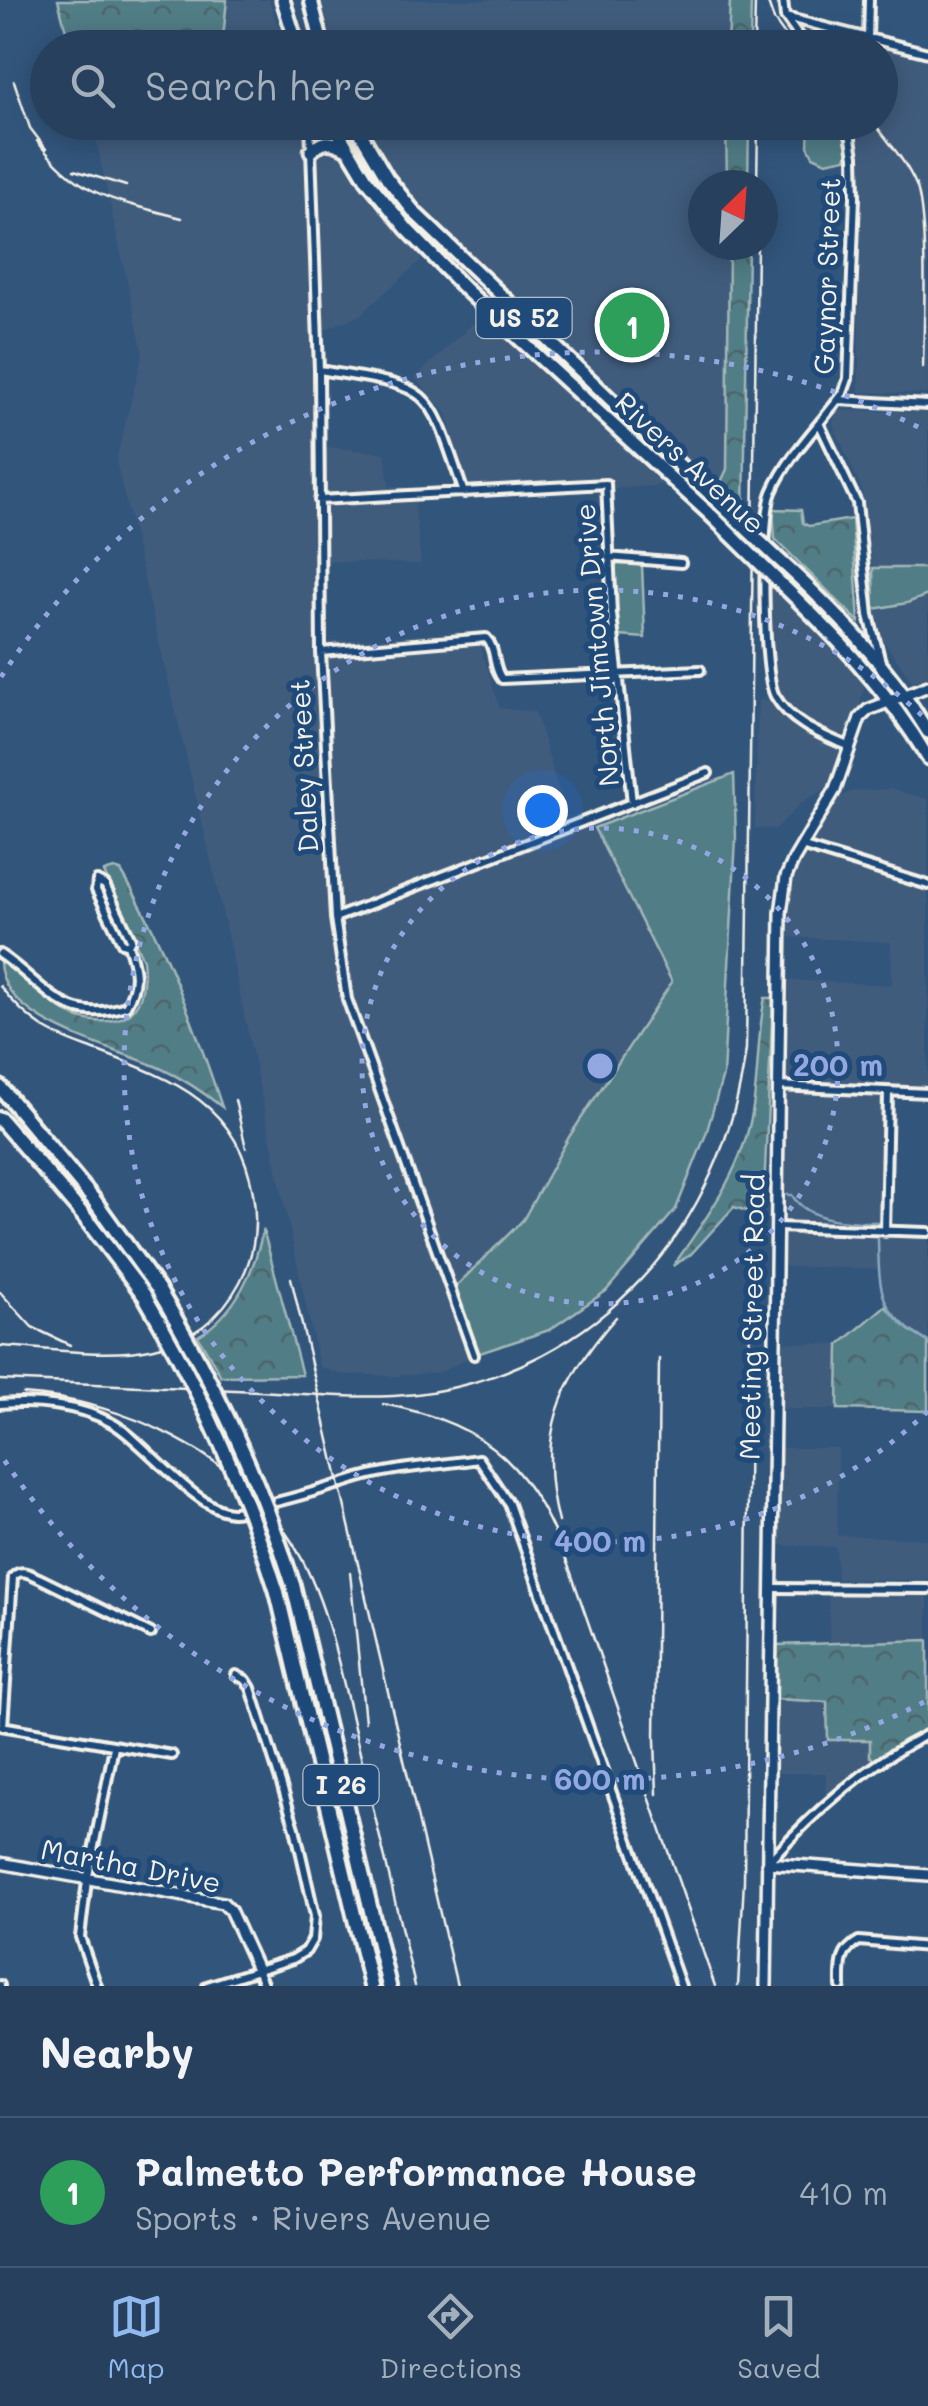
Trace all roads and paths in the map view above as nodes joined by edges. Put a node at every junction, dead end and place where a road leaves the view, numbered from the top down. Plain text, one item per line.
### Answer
1 (282, 0) edge
2 (311, 0) edge
3 (783, 0) edge
4 (868, 0) edge
5 (785, 17) junction
6 (292, 30) edge
7 (319, 30) edge
8 (794, 30) edge
9 (836, 30) edge
10 (868, 30) edge
11 (898, 44) edge
12 (927, 50) edge
13 (312, 140) edge
14 (343, 140) edge
15 (365, 140) edge
16 (850, 140) edge
17 (349, 150) junction
18 (311, 151) junction
19 (319, 370) junction
20 (838, 400) junction
21 (928, 405) edge
22 (819, 424) junction
23 (464, 493) junction
24 (318, 500) junction
25 (608, 557) junction
26 (681, 563) dead end
27 (320, 652) junction
28 (882, 663) junction
29 (700, 670) dead end
30 (619, 672) junction
31 (928, 686) edge
32 (905, 694) junction
33 (890, 700) junction
34 (928, 732) edge
35 (850, 746) junction
36 (928, 758) edge
37 (708, 774) dead end
38 (632, 802) junction
39 (801, 846) junction
40 (928, 885) edge
41 (335, 918) junction
42 (128, 945) junction
43 (0, 954) edge
44 (0, 1086) edge
45 (778, 1086) junction
46 (888, 1093) junction
47 (928, 1093) edge
48 (0, 1119) edge
49 (776, 1227) junction
50 (885, 1232) junction
51 (928, 1232) edge
52 (474, 1356) dead end
53 (0, 1404) edge
54 (771, 1588) junction
55 (928, 1589) edge
56 (151, 1634) dead end
57 (236, 1675) dead end
58 (1, 1726) edge
59 (928, 1734) edge
60 (114, 1748) junction
61 (172, 1755) dead end
62 (0, 1863) edge
63 (767, 1863) junction
64 (928, 1875) edge
65 (88, 1881) junction
66 (928, 1946) edge
67 (258, 1969) junction
68 (96, 1986) edge
69 (208, 1986) edge
70 (264, 1986) edge
71 (371, 1986) edge
72 (389, 1986) edge
73 (681, 1986) edge
74 (766, 1986) edge
75 (841, 1986) edge

1 - 6 main road
2 - 7 main road
3 - 5 street
4 - 10 street
5 - 8 street
5 - 9 street
11 - 12 street
13 - 18 street, Daley Street
14 - 17 main road, Rivers Avenue / US 52
15 - 28 main road, Rivers Avenue / US 52, bridge
16 - 20 street, Gaynor Street
17 - 18 main road
17 - 33 main road, Rivers Avenue / US 52, bridge
18 - 19 street, Daley Street
19 - 23 street
19 - 24 street, Daley Street
20 - 21 street
20 - 22 street, Gaynor Street
22 - 28 street
22 - 35 street, Gaynor Street
23 - 24 street
23 - 25 street, North Jimtown Drive
24 - 27 street, Daley Street
25 - 26 street
25 - 30 street, North Jimtown Drive
27 - 30 street
27 - 41 street, Daley Street
28 - 32 main road, Rivers Avenue / US 52
29 - 30 street
30 - 38 street, North Jimtown Drive
31 - 32 street, Meeting Street Road
32 - 33 street, Meeting Street Road
32 - 34 main road, Rivers Avenue / US 52
33 - 35 street, Meeting Street Road
33 - 36 main road, Rivers Avenue / US 52
35 - 39 street, Meeting Street Road
37 - 38 street
38 - 41 street
39 - 40 street
39 - 45 street, Meeting Street Road
41 - 52 street, Daley Street
42 - 42 street
42 - 43 street
44 - 72 highway, I 26, bridge
45 - 46 street
45 - 49 street, Meeting Street Road
46 - 47 street
46 - 50 street
48 - 71 highway, I 26, bridge
49 - 50 street
49 - 54 street, Meeting Street Road
50 - 51 street
53 - 73 street
54 - 55 street
54 - 63 street, Meeting Street Road
56 - 58 street
57 - 67 street
58 - 60 street
59 - 63 street
60 - 61 street
60 - 65 street
62 - 65 street, Martha Drive
63 - 64 street
63 - 74 street, Meeting Street Road
65 - 67 street, Martha Drive
65 - 68 street
66 - 75 street
67 - 69 street
67 - 70 street, Martha Drive

